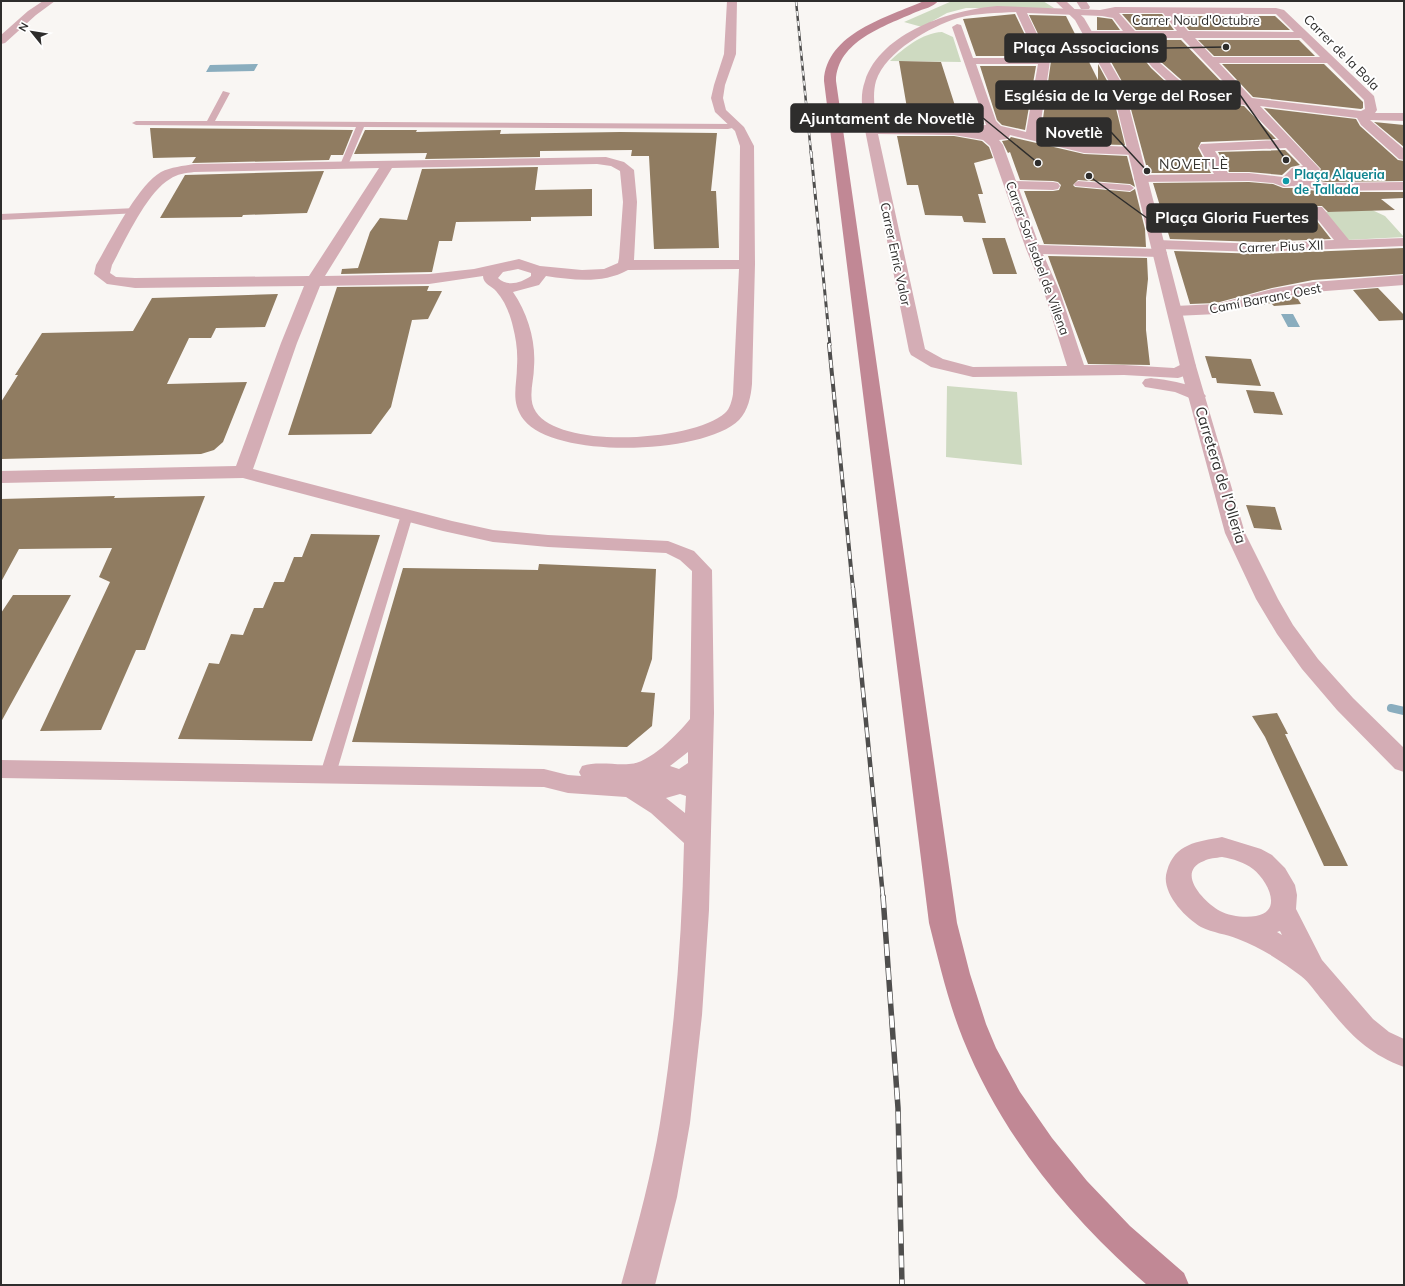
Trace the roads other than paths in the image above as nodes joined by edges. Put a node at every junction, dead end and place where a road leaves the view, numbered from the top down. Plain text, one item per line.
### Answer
1 (50, 1) edge
2 (732, 1) edge
3 (941, 1) edge
4 (1053, 1) edge
5 (925, 5) edge
6 (1279, 6) edge
7 (1066, 7) edge
8 (1020, 10) junction
9 (1166, 10) junction
10 (965, 12) junction
11 (1103, 13) junction
12 (939, 25) junction
13 (958, 29) junction
14 (1088, 34) junction
15 (1131, 34) junction
16 (1185, 34) junction
17 (1242, 34) junction
18 (1304, 35) junction
19 (1, 41) edge
20 (1209, 60) junction
21 (1266, 60) junction
22 (1330, 60) junction
23 (970, 61) junction
24 (1044, 62) junction
25 (226, 93) dead end
26 (1370, 99) junction
27 (1246, 100) junction
28 (1366, 114) junction
29 (1402, 114) edge
30 (136, 123) dead end
31 (209, 124) junction
32 (361, 125) junction
33 (737, 126) junction
34 (872, 130) junction
35 (992, 133) junction
36 (1032, 137) junction
37 (1289, 144) junction
38 (1134, 151) junction
39 (1404, 156) edge
40 (388, 164) junction
41 (344, 165) junction
42 (1223, 177) junction
43 (1286, 179) junction
44 (1078, 184) dead end
45 (1012, 185) junction
46 (1138, 185) junction
47 (1053, 186) dead end
48 (1404, 186) edge
49 (1317, 210) dead end
50 (136, 211) junction
51 (1, 217) edge
52 (1404, 242) edge
53 (1345, 244) junction
54 (1034, 249) junction
55 (1159, 249) junction
56 (746, 264) junction
57 (625, 265) junction
58 (496, 269) junction
59 (446, 278) junction
60 (533, 279) junction
61 (1404, 280) edge
62 (314, 281) junction
63 (499, 285) junction
64 (1175, 311) junction
65 (517, 314) junction
66 (1188, 366) junction
67 (1078, 372) junction
68 (1197, 396) junction
69 (244, 472) junction
70 (1, 477) edge
71 (407, 515) junction
72 (701, 722) junction
73 (1404, 762) edge
74 (1, 769) edge
75 (328, 774) junction
76 (633, 781) junction
77 (693, 784) junction
78 (698, 840) junction
79 (1283, 910) junction
80 (1244, 929) junction
81 (1312, 968) junction
82 (1404, 1054) edge
83 (638, 1285) edge
84 (1172, 1285) edge

1 - 19 street
2 - 33 street
3 - 5 main road
4 - 7 street
5 - 84 main road
6 - 9 street
6 - 18 street, Carrer de la Bola
7 - 8 street, Carrer Enric Valor
7 - 11 street, Carrer Enric Valor
7 - 14 street, Carretera de l'Olleria
8 - 10 street, Carrer Enric Valor
8 - 24 street
9 - 11 street
9 - 16 street
10 - 12 street, Carrer Enric Valor
10 - 13 street
11 - 15 street
12 - 13 street
12 - 34 street, Carrer Enric Valor
13 - 23 street, Carrer Sor Isabel de Villena
14 - 15 street, Carrer Nou d'Octubre
14 - 38 street, Carretera de l'Olleria
15 - 16 street, Carrer Nou d'Octubre
15 - 27 street
16 - 17 street, Carrer Nou d'Octubre
16 - 20 street
17 - 18 street, Carrer Nou d'Octubre
17 - 21 street
18 - 22 street, Carrer de la Bola
20 - 21 street
20 - 27 street
21 - 22 street
22 - 26 street, Carrer de la Bola
23 - 24 street
23 - 35 street, Carrer Sor Isabel de Villena
24 - 36 street
25 - 31 lane
26 - 28 street, Carrer de la Bola
26 - 29 street
27 - 28 street
27 - 37 street
28 - 29 street
28 - 39 street
30 - 31 lane
31 - 32 lane
32 - 33 lane
32 - 41 lane
33 - 56 street
34 - 35 street
34 - 67 street, Carrer Enric Valor
35 - 36 street
35 - 45 street, Carrer Sor Isabel de Villena
36 - 38 street
37 - 42 street
37 - 43 street
38 - 46 street, Carretera de l'Olleria
40 - 41 street
40 - 57 street
40 - 62 street
41 - 50 street
42 - 43 street
42 - 46 street
43 - 48 street
44 - 46 lane
45 - 47 street
45 - 54 street, Carrer Sor Isabel de Villena
46 - 55 street, Carretera de l'Olleria
49 - 53 street
50 - 51 lane
50 - 62 street
52 - 53 street, Carrer Pius XII
53 - 55 street, Carrer Pius XII
54 - 55 street, Carrer Pius XII
54 - 67 street, Carrer Sor Isabel de Villena
55 - 64 street, Carretera de l'Olleria
56 - 57 street
56 - 65 street
57 - 60 street
58 - 59 street
58 - 60 street
58 - 63 street
59 - 62 street
59 - 63 street
60 - 63 street
60 - 65 street
61 - 64 street, Camí Barranc Oest
62 - 69 street
63 - 65 street
64 - 66 street, Carretera de l'Olleria
66 - 67 street, Carrer Enric Valor
66 - 68 street, Carretera de l'Olleria
67 - 68 street, Carrer Enric Valor
68 - 73 street, Carretera de l'Olleria
69 - 70 street
69 - 71 street
71 - 72 street
71 - 75 lane
72 - 76 street
72 - 77 street
74 - 75 street
75 - 76 street
76 - 77 street
76 - 78 street
77 - 78 street
78 - 83 street
79 - 80 street
79 - 80 street
79 - 81 street
80 - 81 street
81 - 82 street

